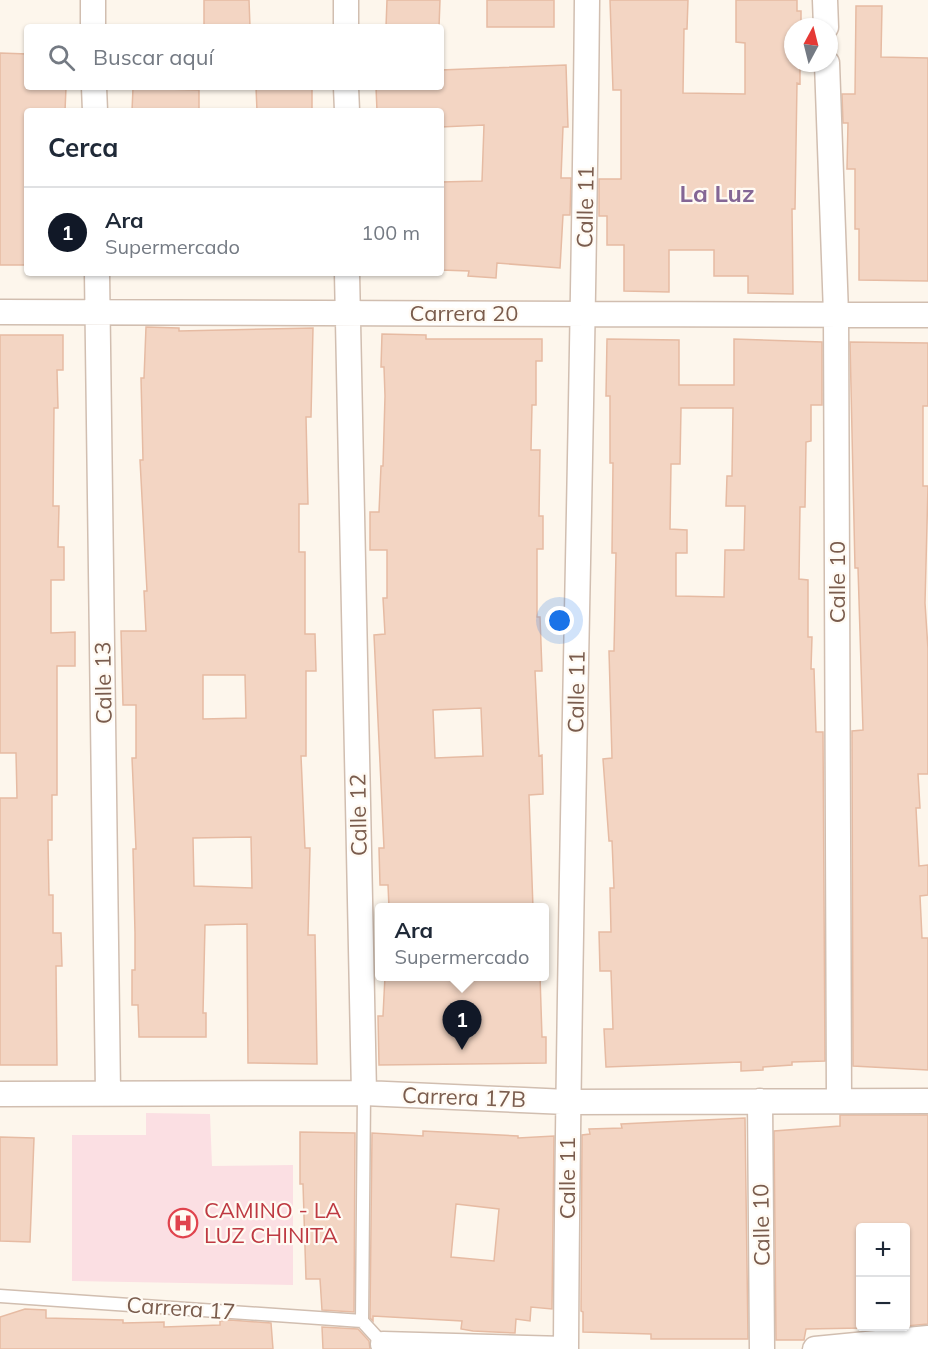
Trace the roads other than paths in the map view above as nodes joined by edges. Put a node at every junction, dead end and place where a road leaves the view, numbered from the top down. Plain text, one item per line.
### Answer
1 (93, 0) edge
2 (346, 0) edge
3 (587, 0) edge
4 (825, 0) edge
5 (826, 18) edge
6 (93, 24) edge
7 (346, 24) edge
8 (827, 72) edge
9 (94, 90) edge
10 (346, 90) edge
11 (95, 108) edge
12 (346, 108) edge
13 (97, 276) edge
14 (347, 276) edge
15 (0, 312) edge
16 (98, 312) junction
17 (348, 313) junction
18 (584, 314) junction
19 (836, 314) junction
20 (928, 315) edge
21 (108, 1092) junction
22 (364, 1093) junction
23 (0, 1094) edge
24 (760, 1101) junction
25 (839, 1101) junction
26 (928, 1101) edge
27 (567, 1102) junction
28 (0, 1296) edge
29 (362, 1321) junction
30 (928, 1338) edge
31 (383, 1346) edge
32 (566, 1349) edge
33 (762, 1349) edge
34 (815, 1349) edge

1 - 6 street
2 - 7 street
3 - 18 street, Calle 11
4 - 5 street
8 - 19 street, Calle 10
9 - 11 street
10 - 12 street
13 - 16 street, Calle 13
14 - 17 street, Calle 12
15 - 16 street, Carrera 20
16 - 17 street, Carrera 20
16 - 21 street, Calle 13
17 - 18 street, Carrera 20
17 - 22 street, Calle 12
18 - 19 street, Carrera 20
18 - 27 street, Calle 11
19 - 20 street, Carrera 20
19 - 25 street, Calle 10
21 - 22 street, Carrera 17B
21 - 23 street, Carrera 17B
22 - 27 street, Carrera 17B
22 - 29 lane, Calle 12
24 - 25 street, Carrera 17B
24 - 27 street, Carrera 17B
24 - 33 street, Calle 10
25 - 26 street, Carrera 17B
27 - 32 street, Calle 11
28 - 29 lane, Carrera 17
29 - 31 lane
30 - 34 street
31 - 32 street

